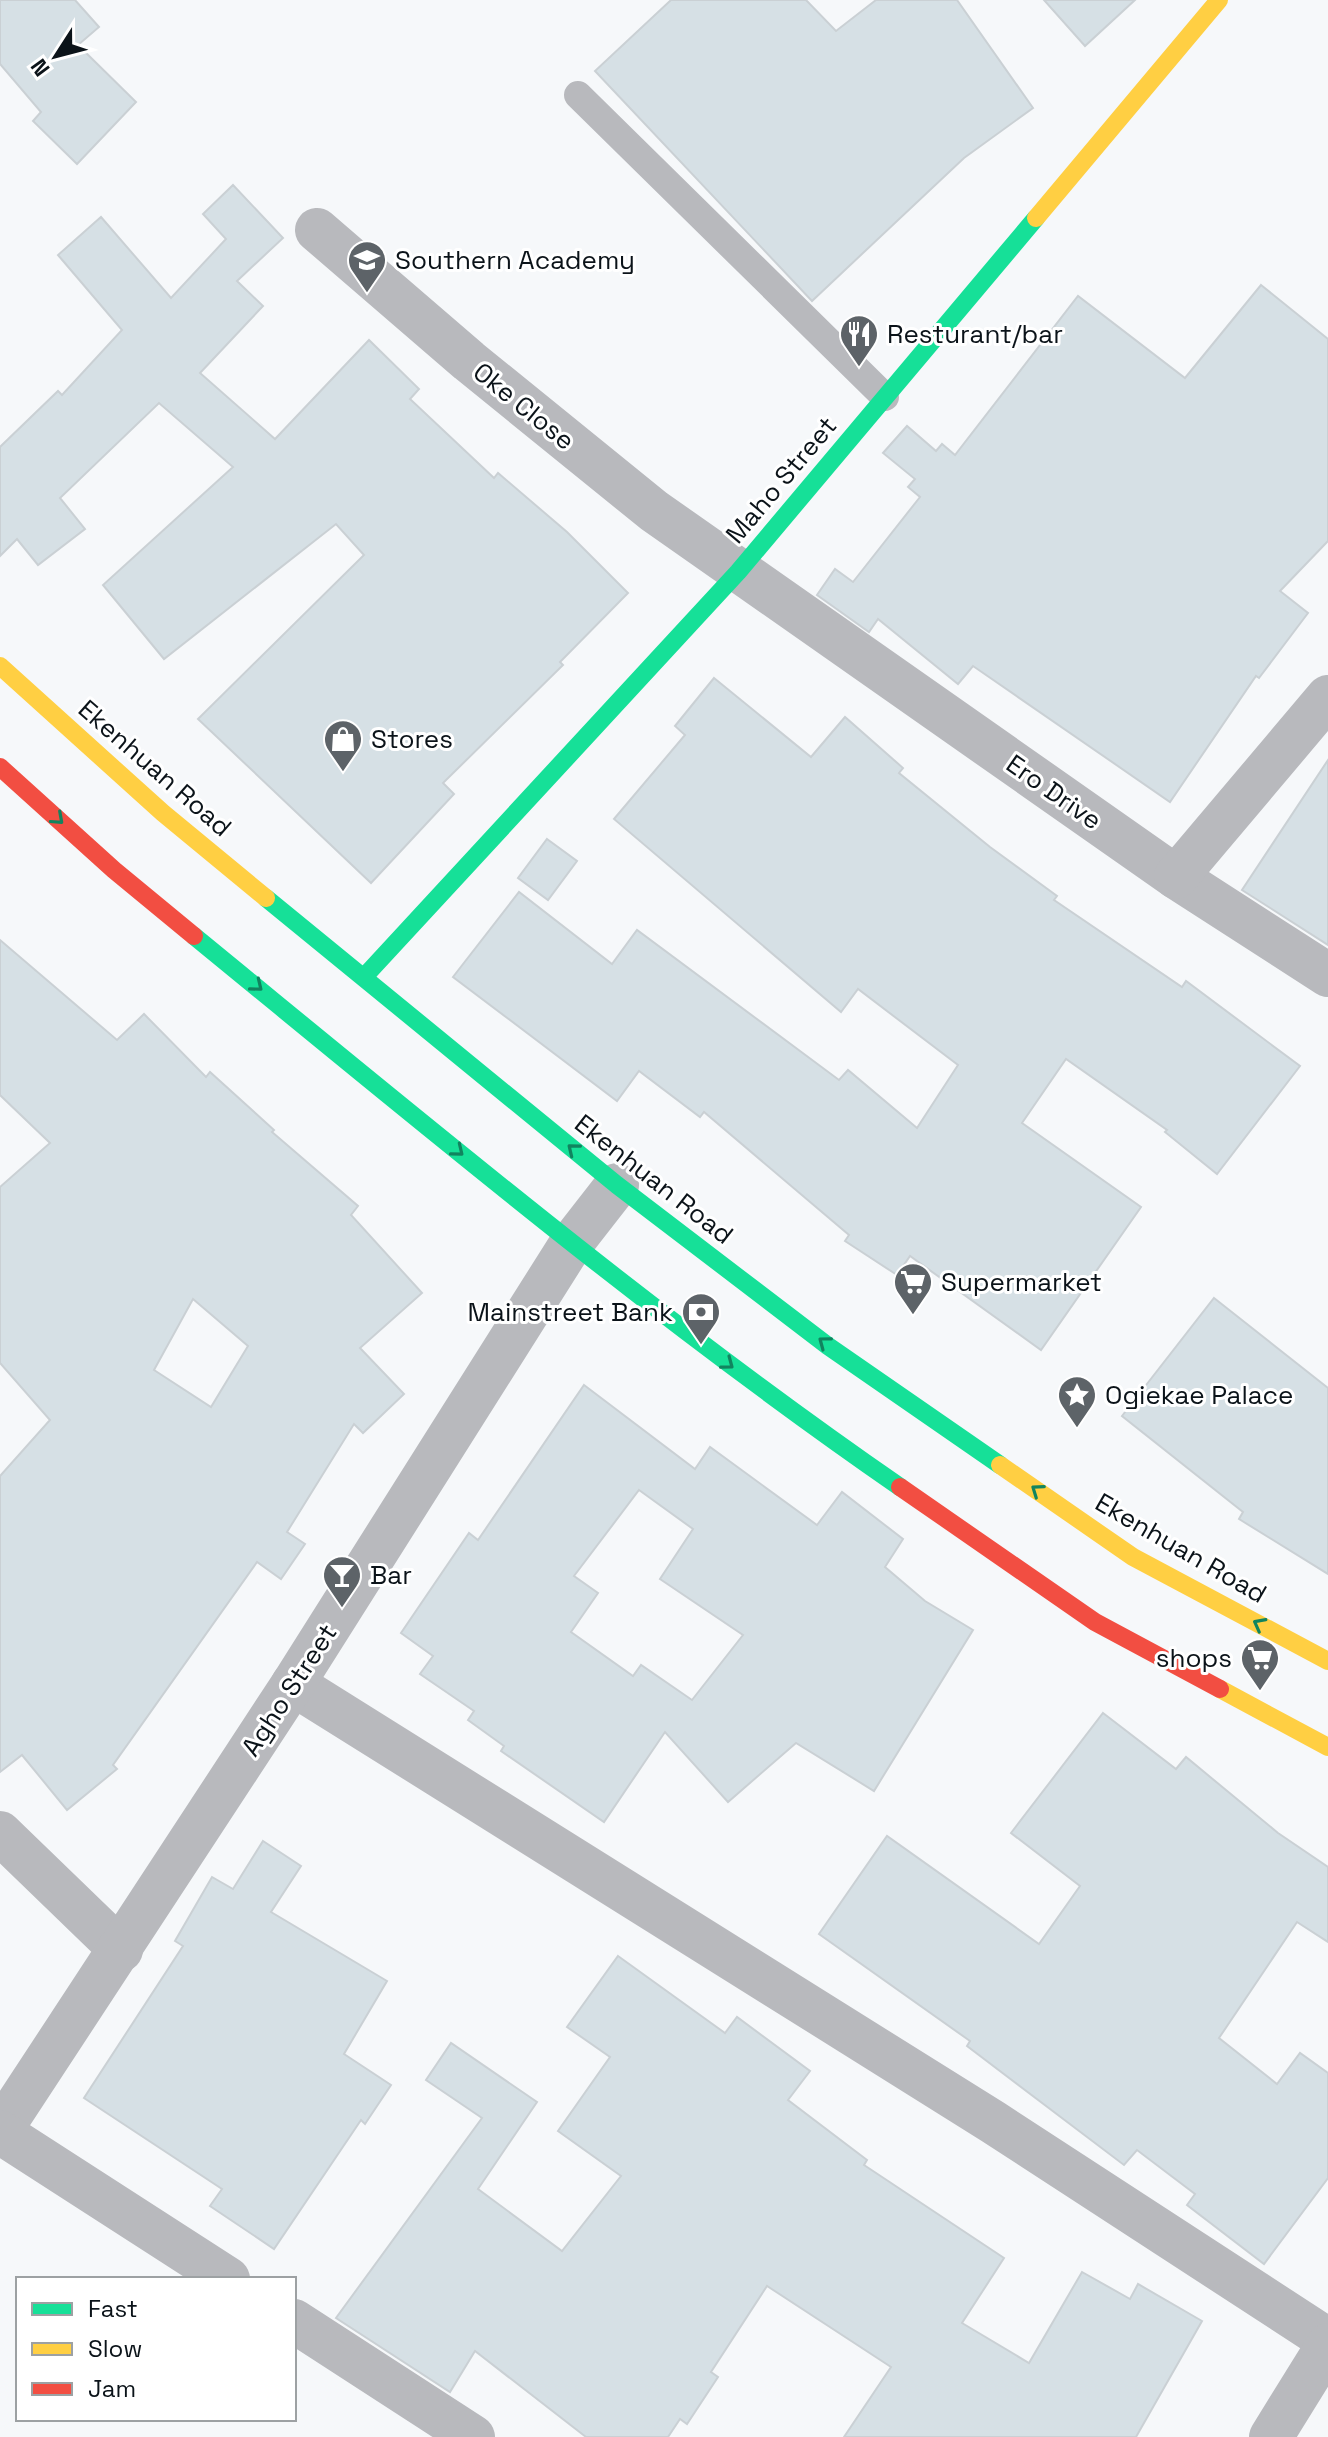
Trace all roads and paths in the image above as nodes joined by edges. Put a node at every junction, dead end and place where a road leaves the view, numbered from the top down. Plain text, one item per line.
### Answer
1 (1219, 0) edge
2 (578, 95) dead end
3 (317, 230) dead end
4 (885, 397) junction
5 (738, 572) junction
6 (0, 666) edge
7 (1328, 697) edge
8 (0, 767) edge
9 (1176, 877) junction
10 (1328, 975) edge
11 (364, 977) junction
12 (617, 1185) junction
13 (571, 1244) junction
14 (1328, 1661) edge
15 (293, 1684) junction
16 (1328, 1747) edge
17 (0, 1833) edge
18 (121, 1950) junction
19 (0, 2132) edge
20 (225, 2277) edge
21 (296, 2322) edge
22 (1328, 2342) edge
23 (473, 2437) edge
24 (1271, 2437) edge

1 - 4 main road, Maho Street
2 - 4 lane
3 - 5 street, Oke Close
4 - 5 main road, Maho Street
5 - 9 street, Ero Drive
5 - 11 main road, Maho Street
6 - 11 main road, Ekenhuan Road
7 - 9 street
8 -> 13 main road
9 - 10 street, Ero Drive
12 -> 11 main road, Ekenhuan Road
12 - 13 street, Agho Street
14 -> 12 main road, Ekenhuan Road
13 - 15 street, Agho Street
13 -> 16 main road
15 - 18 street, Agho Street
15 - 22 street
17 - 18 street
18 - 19 street, Agho Street
19 - 20 street
21 - 23 street
22 - 24 street

